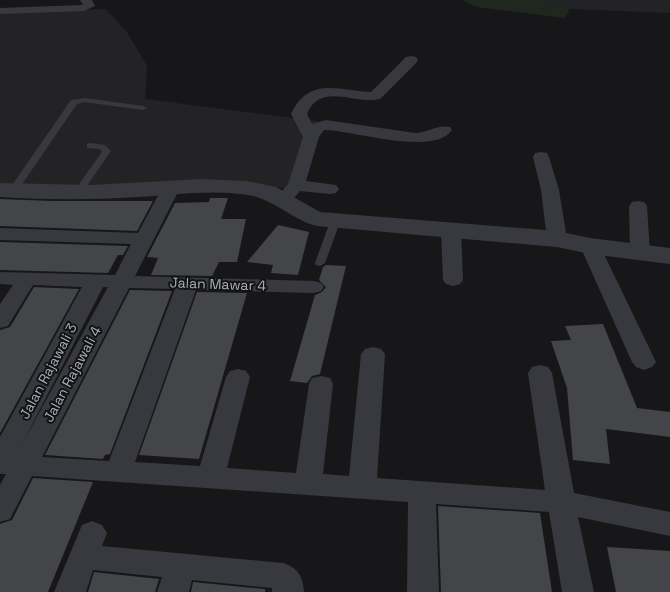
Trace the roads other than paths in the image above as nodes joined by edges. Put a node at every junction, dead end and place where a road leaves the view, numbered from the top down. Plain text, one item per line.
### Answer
1 (3, 0) edge
2 (86, 0) edge
3 (0, 2) edge
4 (0, 10) edge
5 (411, 60) dead end
6 (143, 108) dead end
7 (444, 130) dead end
8 (311, 137) junction
9 (90, 146) dead end
10 (541, 157) dead end
11 (171, 188) junction
12 (330, 189) dead end
13 (6, 191) edge
14 (290, 192) junction
15 (77, 194) junction
16 (638, 206) dead end
17 (335, 222) junction
18 (451, 231) junction
19 (0, 234) edge
20 (145, 239) junction
21 (557, 239) junction
22 (590, 246) junction
23 (640, 253) junction
24 (670, 256) edge
25 (320, 264) dead end
26 (0, 278) edge
27 (27, 279) junction
28 (453, 280) dead end
29 (95, 282) junction
30 (188, 282) junction
31 (121, 283) junction
32 (314, 287) dead end
33 (0, 321) edge
34 (373, 354) dead end
35 (644, 362) dead end
36 (540, 373) dead end
37 (238, 377) dead end
38 (321, 384) dead end
39 (8, 464) edge
40 (118, 472) junction
41 (211, 477) junction
42 (308, 484) junction
43 (362, 488) junction
44 (422, 493) junction
45 (561, 502) junction
46 (0, 511) edge
47 (670, 524) edge
48 (177, 579) edge
49 (288, 589) edge
50 (70, 592) edge
51 (423, 592) edge
52 (578, 592) edge

1 - 3 street
2 - 4 street
5 - 8 street
6 - 13 lane
7 - 8 street
8 - 14 street
9 - 15 lane
10 - 21 street
11 - 14 street
11 - 15 street
11 - 20 street, Jalan Rajawali 4
12 - 14 street
13 - 15 street
14 - 17 street
16 - 23 street
17 - 18 street
17 - 25 lane
18 - 21 street
18 - 28 street
19 - 20 street
20 - 31 street, Jalan Rajawali 4
21 - 22 street
22 - 23 street
22 - 35 street
23 - 24 street
26 - 27 street, Jalan Mawar 4
27 - 29 street, Jalan Mawar 4
27 - 33 street
29 - 31 street, Jalan Mawar 4
29 - 39 street, Jalan Rajawali 3
30 - 31 street, Jalan Mawar 4
30 - 32 street, Jalan Mawar 4
30 - 40 street
31 - 39 street, Jalan Rajawali 4
34 - 43 street
36 - 45 street
37 - 41 street
38 - 42 street
39 - 40 street
39 - 46 street
40 - 41 street
41 - 42 street
42 - 43 street
43 - 44 street
44 - 45 street
44 - 51 street
45 - 47 street
45 - 52 street
48 - 49 street
48 - 50 street

